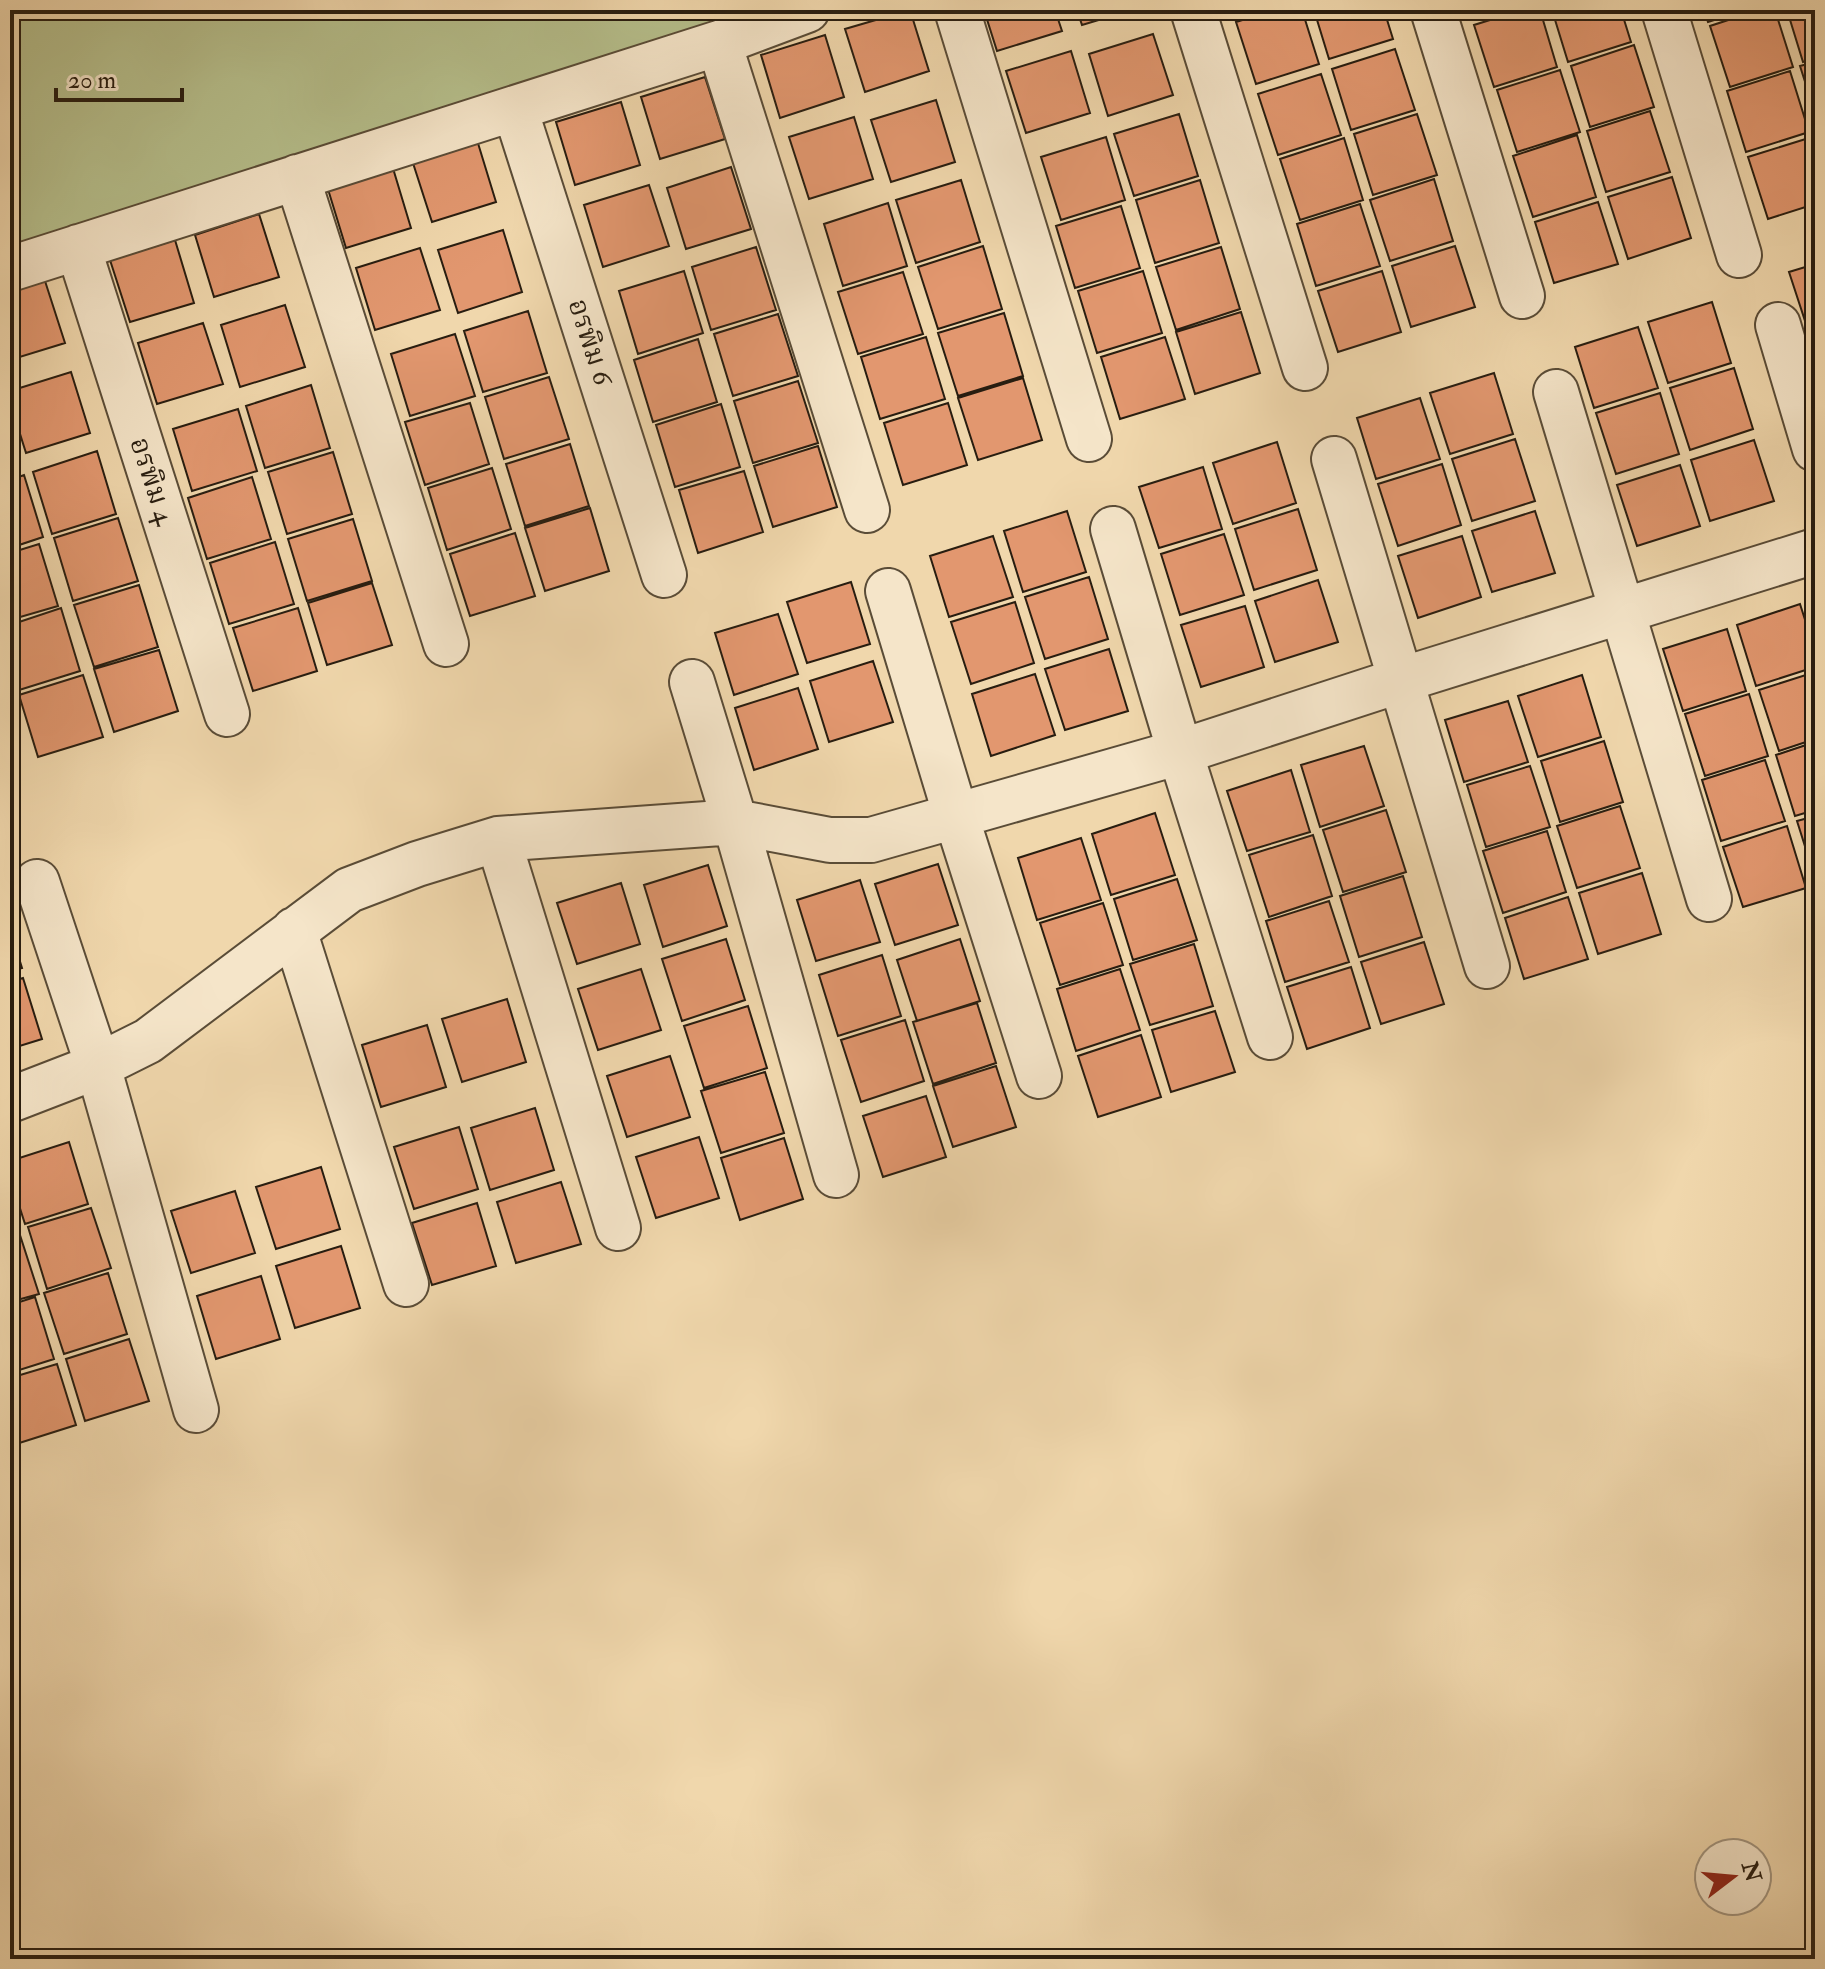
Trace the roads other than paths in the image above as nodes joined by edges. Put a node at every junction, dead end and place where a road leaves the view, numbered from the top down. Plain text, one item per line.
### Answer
1 (807, 10) edge
2 (957, 10) edge
3 (1193, 10) edge
4 (1433, 10) edge
5 (1664, 10) edge
6 (719, 43) junction
7 (515, 109) junction
8 (297, 177) junction
9 (78, 247) junction
10 (1739, 255) dead end
11 (10, 269) edge
12 (1522, 296) dead end
13 (1778, 325) dead end
14 (1305, 368) dead end
15 (1556, 392) dead end
16 (1089, 439) dead end
17 (1815, 449) edge
18 (1334, 459) dead end
19 (867, 510) dead end
20 (1113, 529) dead end
21 (1815, 551) edge
22 (664, 575) dead end
23 (888, 591) dead end
24 (1622, 611) junction
25 (446, 644) dead end
26 (1401, 680) junction
27 (692, 682) dead end
28 (227, 714) dead end
29 (1180, 752) junction
30 (956, 816) junction
31 (735, 822) junction
32 (498, 839) junction
33 (37, 882) dead end
34 (1709, 899) dead end
35 (294, 930) junction
36 (1487, 966) dead end
37 (1270, 1037) dead end
38 (98, 1066) junction
39 (1039, 1076) dead end
40 (10, 1100) edge
41 (836, 1175) dead end
42 (618, 1228) dead end
43 (406, 1284) dead end
44 (196, 1410) dead end

1 - 6 street
2 - 16 street
3 - 14 street
4 - 12 street
5 - 10 street
6 - 7 street
6 - 19 street
7 - 8 street
7 - 22 street, อรพิม 6
8 - 9 street
8 - 25 street
9 - 11 street
9 - 28 street, อรพิม 4
13 - 17 street
15 - 24 street
18 - 26 street
20 - 29 street
21 - 24 street
23 - 30 street
24 - 26 street
24 - 34 street
26 - 29 street
26 - 36 street
27 - 31 street
29 - 30 street
29 - 37 street
30 - 31 street
30 - 39 street
31 - 32 street
31 - 41 street
32 - 35 street
32 - 42 street
33 - 38 street
35 - 38 street
35 - 43 street
38 - 40 street
38 - 44 street

